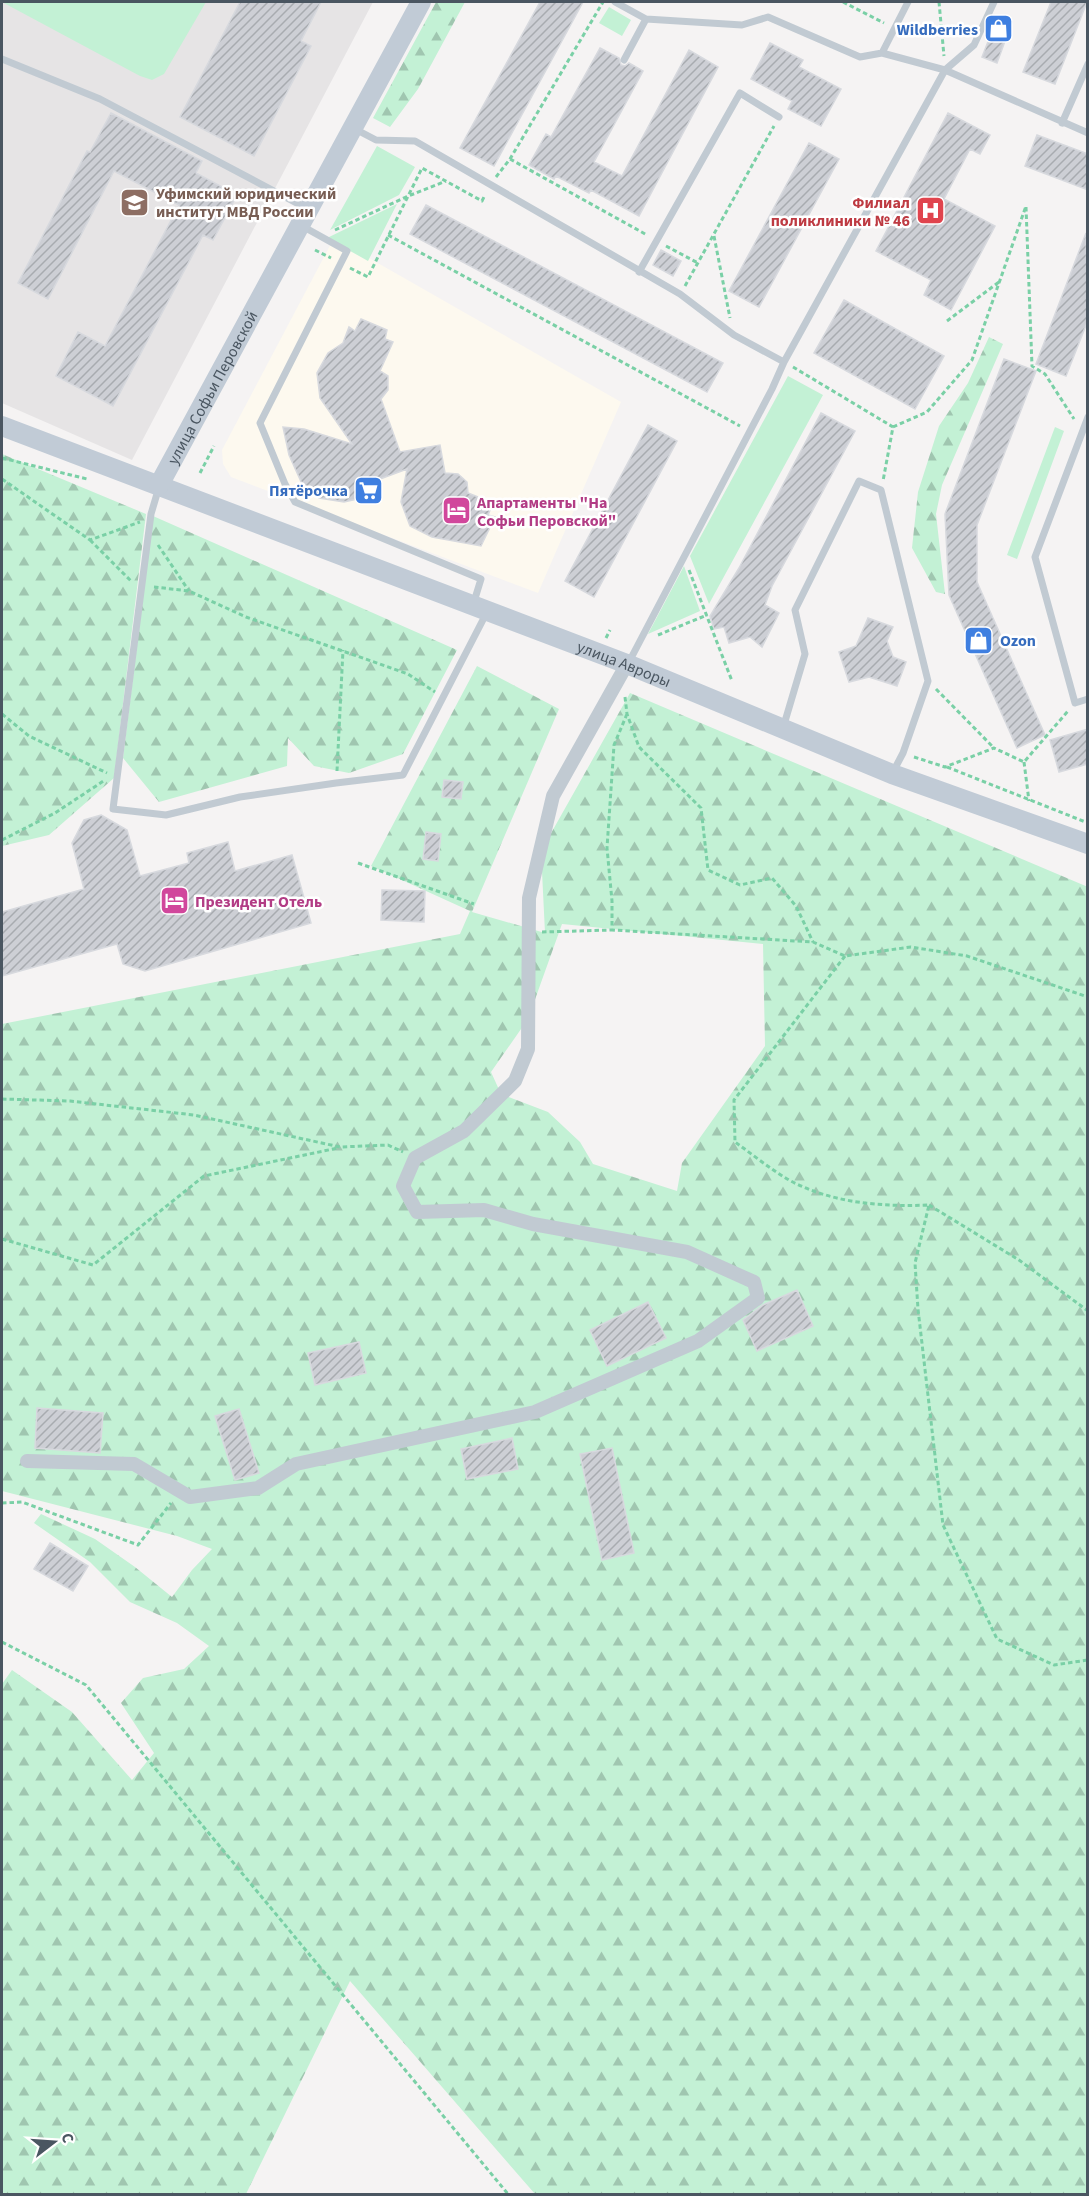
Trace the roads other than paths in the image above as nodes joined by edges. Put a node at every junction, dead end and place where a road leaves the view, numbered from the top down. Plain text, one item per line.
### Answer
1 (421, 2) edge
2 (615, 2) edge
3 (908, 2) edge
4 (994, 2) edge
5 (646, 19) junction
6 (882, 52) junction
7 (2, 59) edge
8 (624, 60) dead end
9 (1088, 64) edge
10 (945, 70) junction
11 (779, 117) road end
12 (1062, 123) junction
13 (353, 128) junction
14 (1088, 133) edge
15 (304, 217) junction
16 (639, 272) junction
17 (784, 362) junction
18 (1088, 417) edge
19 (2, 426) edge
20 (1085, 433) edge
21 (159, 485) junction
22 (480, 608) junction
23 (627, 664) junction
24 (1088, 699) edge
25 (782, 730) junction
26 (892, 774) junction
27 (1088, 844) edge
28 (27, 1461) dead end

1 - 13 street, улица Софьи Перовской
2 - 5 lane
3 - 6 lane
4 - 10 lane
5 - 6 lane
5 - 8 lane
6 - 10 lane
7 - 15 lane
9 - 12 lane
10 - 12 lane
10 - 17 lane
11 - 16 lane
12 - 14 lane
13 - 15 street, улица Софьи Перовской
13 - 16 lane
15 - 21 street, улица Софьи Перовской
15 - 22 lane
16 - 17 lane
17 - 23 lane
18 - 20 lane
19 - 21 street, улица Авроры
20 - 24 lane
21 - 22 street, улица Авроры
21 - 22 lane, улица Софьи Перовской
22 - 23 street, улица Авроры
23 - 25 street, улица Авроры
23 - 28 street
25 - 26 street, улица Авроры
25 - 26 lane
26 - 27 street, улица Авроры

